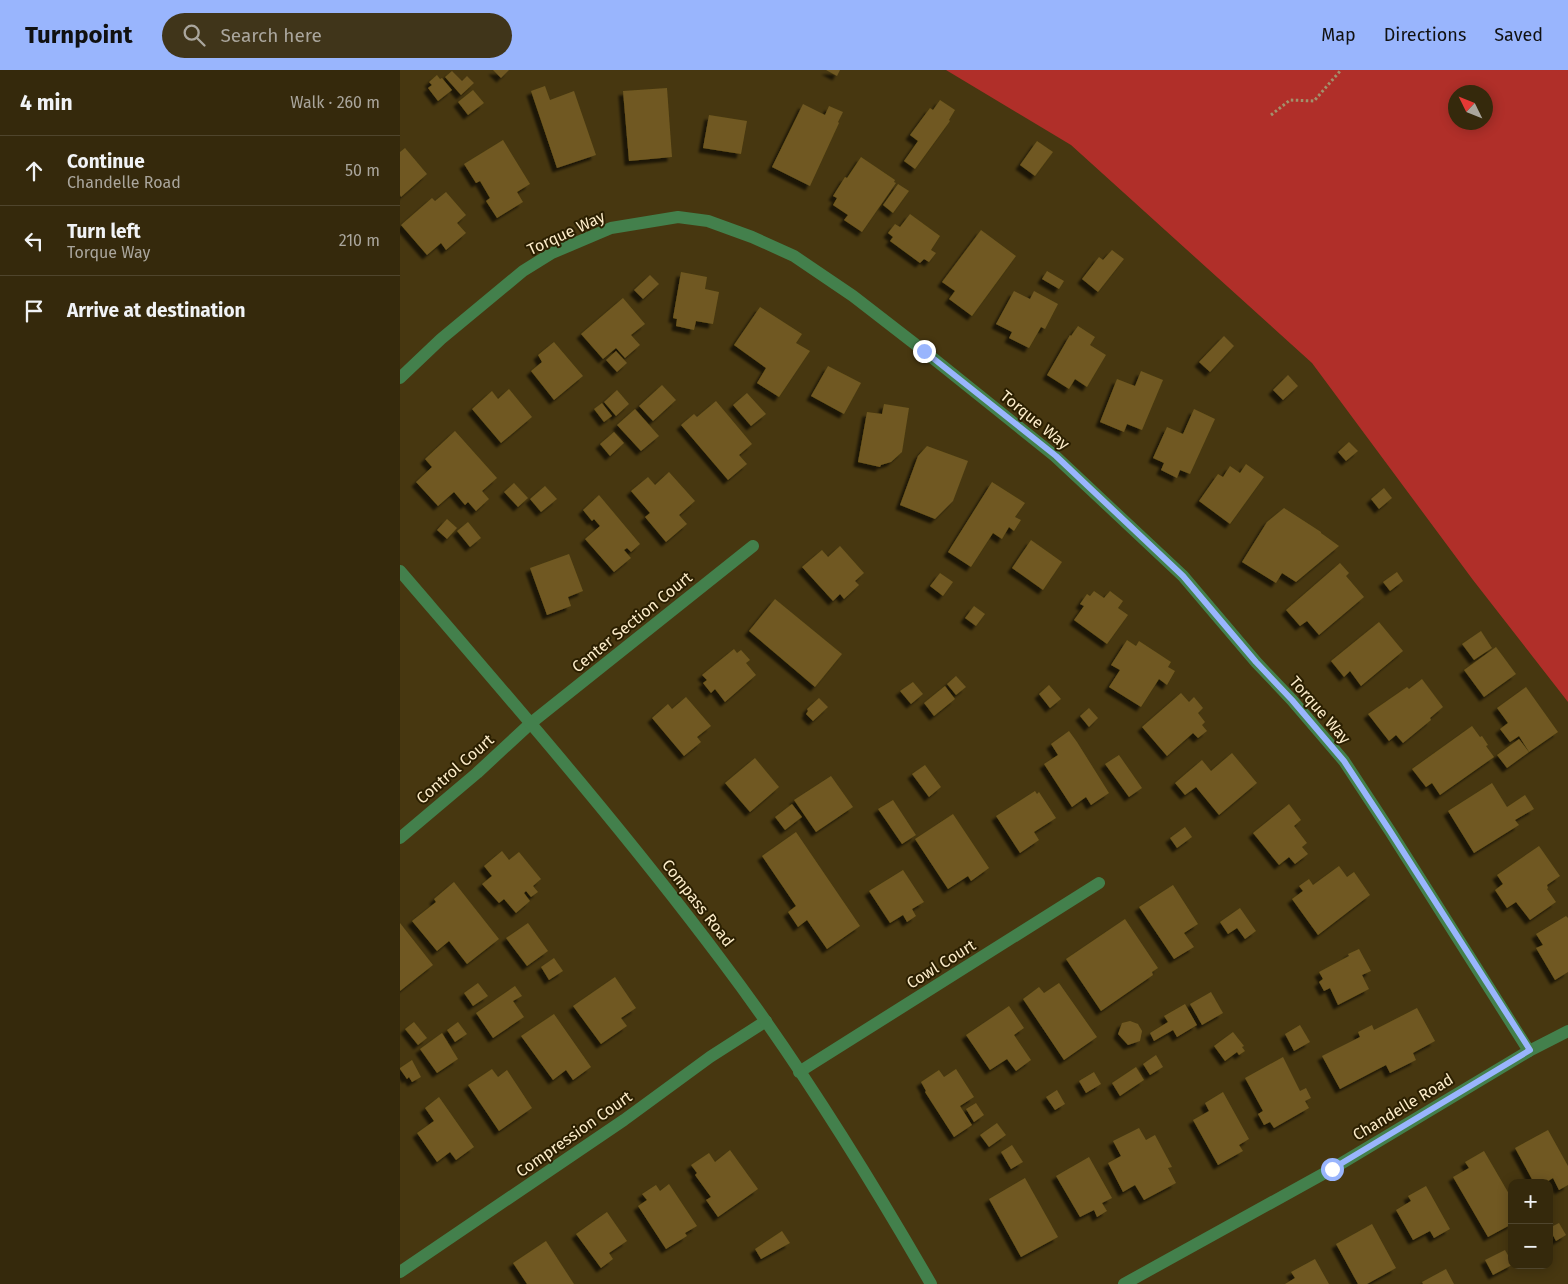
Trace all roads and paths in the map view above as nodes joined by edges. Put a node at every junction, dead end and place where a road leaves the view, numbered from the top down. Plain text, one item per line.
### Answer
1 (1341, 70) edge
2 (1271, 115) dead end
3 (400, 378) edge
4 (753, 546) dead end
5 (400, 571) edge
6 (531, 723) junction
7 (400, 838) edge
8 (1099, 883) dead end
9 (766, 1021) junction
10 (1568, 1032) edge
11 (1530, 1050) junction
12 (800, 1072) junction
13 (400, 1272) edge
14 (931, 1284) edge
15 (1124, 1284) edge

1 - 2 path
3 - 11 street, Torque Way
4 - 6 street, Center Section Court
5 - 6 street, Compass Road
6 - 7 street, Control Court
6 - 9 street, Compass Road
8 - 12 street, Cowl Court
9 - 12 street, Compass Road
9 - 13 street, Compression Court
10 - 11 street, Chandelle Road
11 - 15 street, Chandelle Road
12 - 14 street, Compass Road

